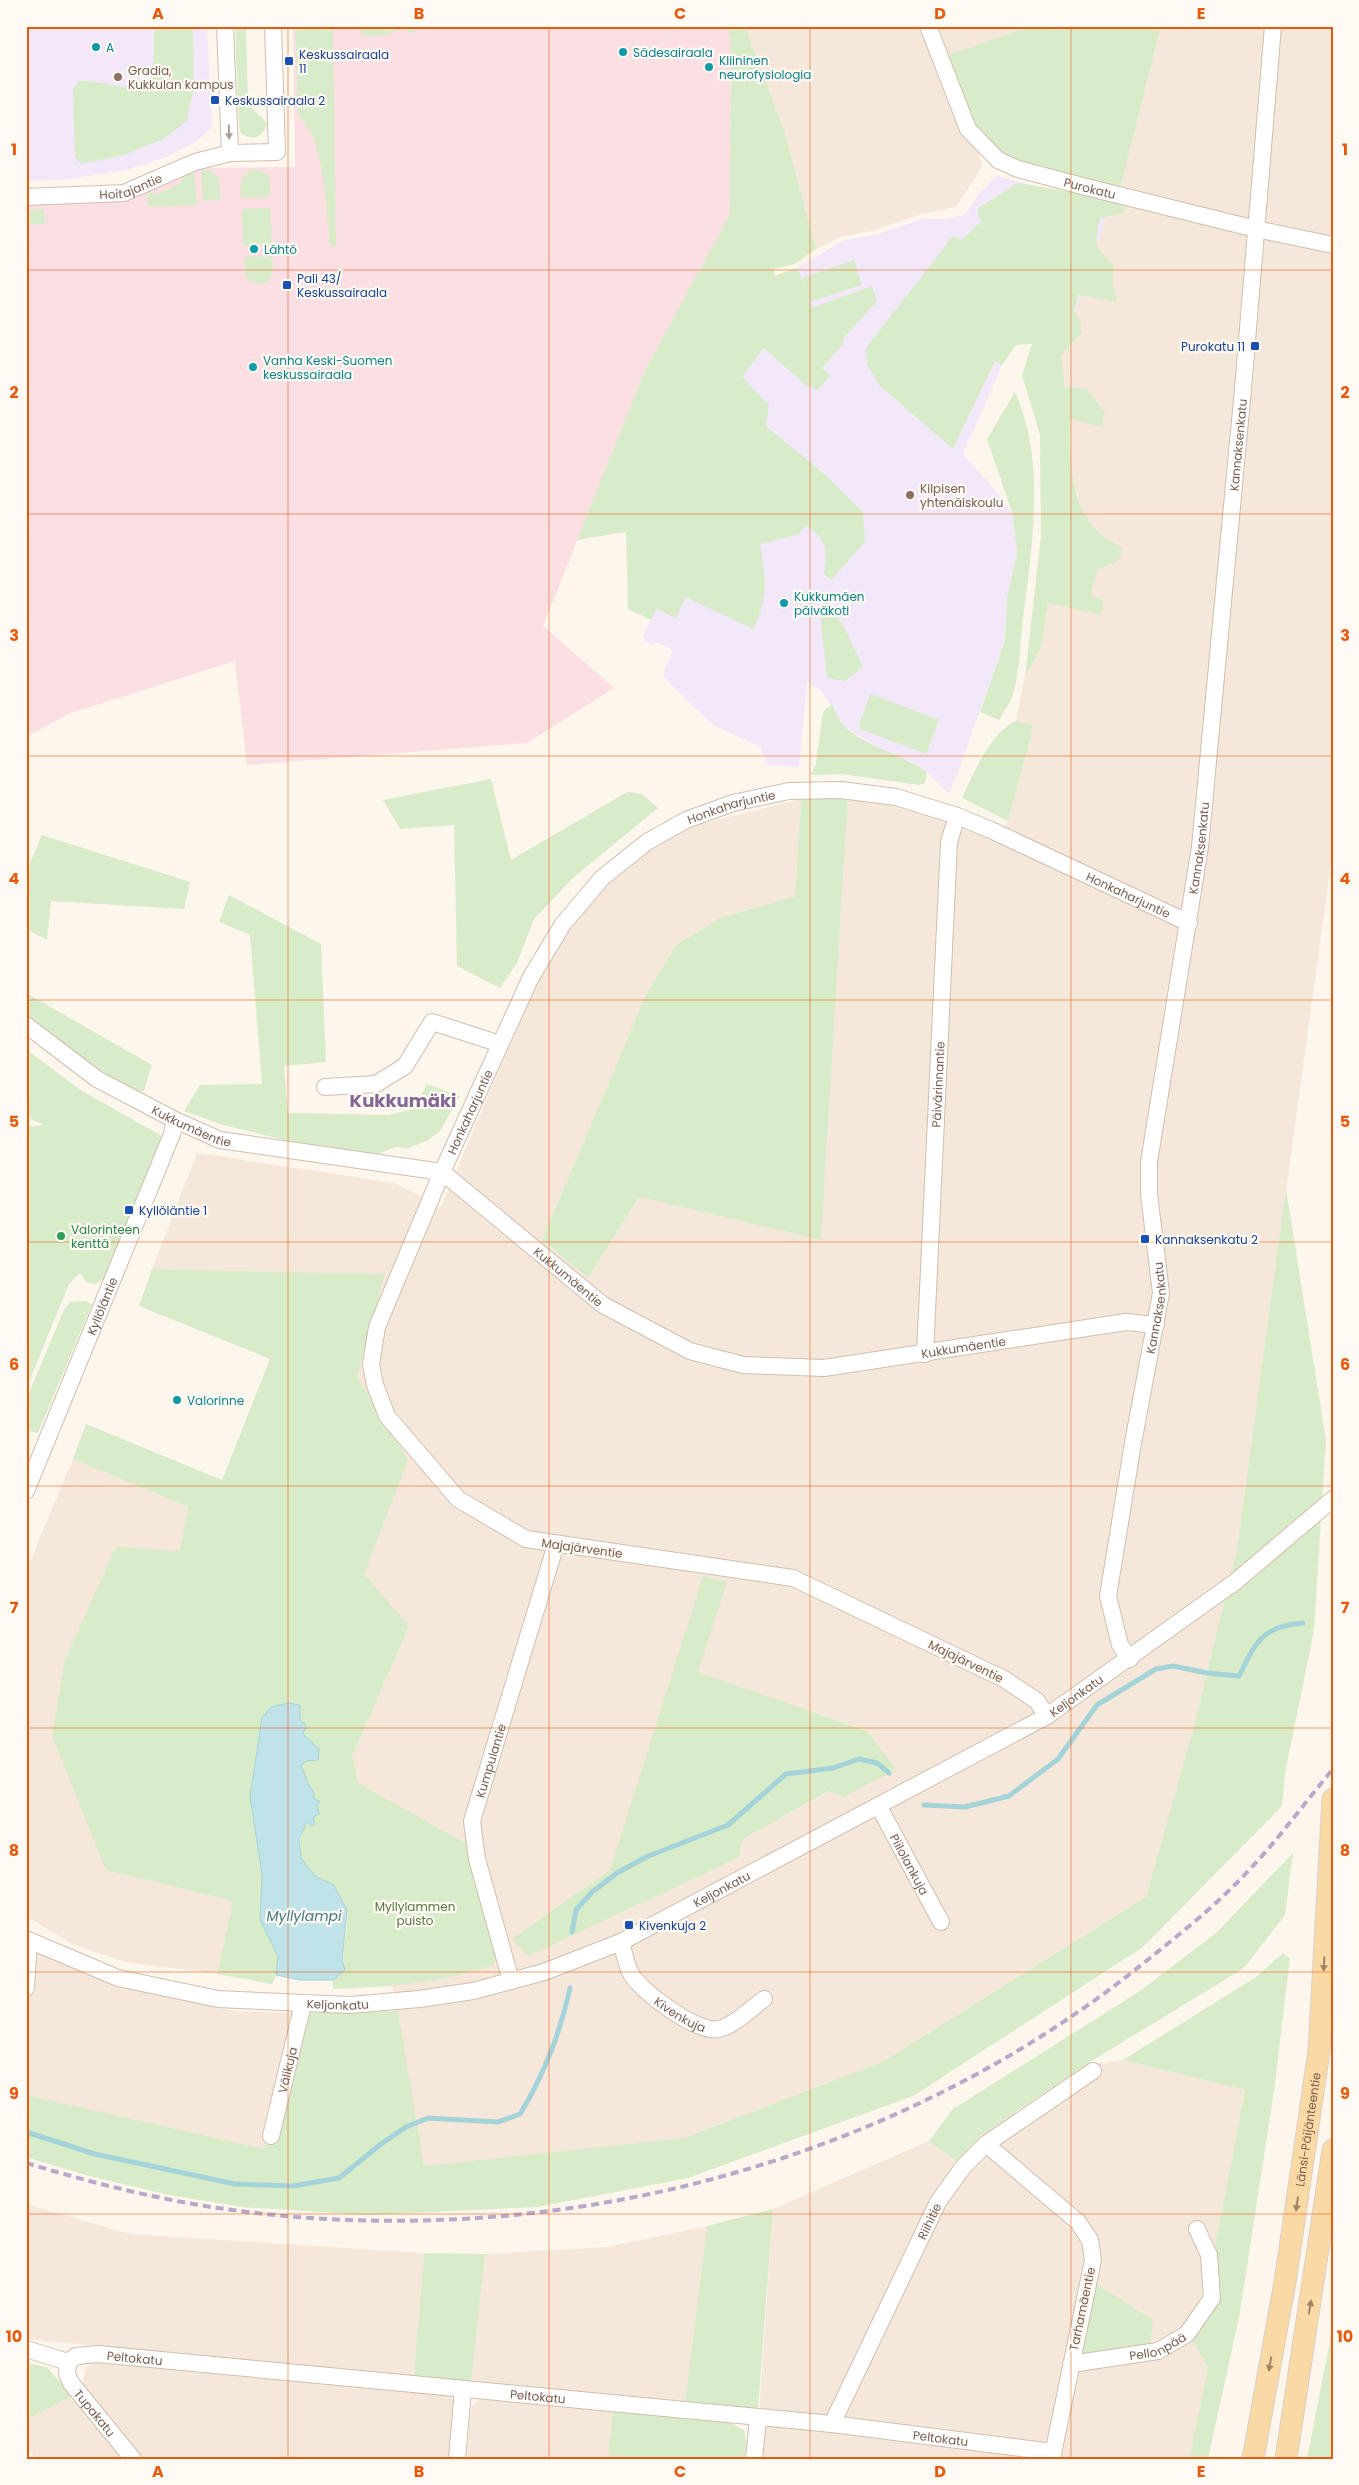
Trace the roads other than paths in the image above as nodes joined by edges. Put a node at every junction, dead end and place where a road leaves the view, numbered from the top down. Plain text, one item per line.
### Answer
1 (226, 26) edge
2 (273, 26) edge
3 (928, 26) edge
4 (1273, 26) edge
5 (230, 152) junction
6 (26, 197) edge
7 (1256, 229) junction
8 (1333, 245) edge
9 (957, 816) junction
10 (1189, 923) junction
11 (26, 1025) edge
12 (491, 1041) dead end
13 (325, 1087) dead end
14 (175, 1120) junction
15 (442, 1172) junction
16 (1156, 1325) junction
17 (925, 1354) junction
18 (26, 1491) edge
19 (1333, 1499) edge
20 (556, 1544) junction
21 (1130, 1659) junction
22 (1047, 1716) junction
23 (1333, 1799) edge
24 (879, 1807) junction
25 (941, 1922) dead end
26 (28, 1940) edge
27 (621, 1942) junction
28 (511, 1981) junction
29 (26, 1988) edge
30 (764, 1999) dead end
31 (303, 2004) junction
32 (1326, 2052) edge
33 (1092, 2071) dead end
34 (271, 2136) dead end
35 (986, 2144) junction
36 (1333, 2150) edge
37 (1197, 2229) dead end
38 (26, 2349) edge
39 (68, 2362) junction
40 (1071, 2364) junction
41 (463, 2389) junction
42 (758, 2418) junction
43 (832, 2424) junction
44 (1052, 2456) edge
45 (133, 2459) edge
46 (457, 2459) edge
47 (754, 2459) edge
48 (1253, 2459) edge
49 (1286, 2459) edge

1 -> 5 street
2 - 5 street, Hoitajantie
3 - 7 street, Purokatu
4 - 7 street, Kannaksenkatu
5 - 6 street, Hoitajantie
7 - 8 street, Purokatu
7 - 10 street, Kannaksenkatu
9 - 10 street, Honkaharjuntie
9 - 15 street, Honkaharjuntie
9 - 17 street, Päivärinnantie
10 - 16 street, Kannaksenkatu
11 - 14 street, Kukkumäentie
12 - 13 street
14 - 15 street, Kukkumäentie
14 - 18 street, Kyllöläntie
15 - 17 street, Kukkumäentie
15 - 20 street, Majajärventie
16 - 17 street, Kukkumäentie
16 - 21 street, Kannaksenkatu
19 - 21 street, Keljonkatu
20 - 22 street, Majajärventie
20 - 28 street, Kumpulantie
21 - 22 street, Keljonkatu
22 - 24 street, Keljonkatu
23 -> 32 main road, Länsi-Päijänteentie
24 - 25 street, Piilolankuja
24 - 27 street, Keljonkatu
26 - 29 street
26 - 31 street, Keljonkatu
27 - 28 street, Keljonkatu
27 - 30 street, Kivenkuja
28 - 31 street, Keljonkatu
31 - 34 street, Välikuja
32 -> 48 main road, Länsi-Päijänteentie
33 - 35 street, Riihitie
35 - 40 street, Tarhamäentie
35 - 43 street, Riihitie
49 -> 36 main road
37 - 40 street, Pellonpää
38 - 39 street
39 - 41 street, Peltokatu
39 - 45 street, Tupakatu
40 - 44 street, Tarhamäentie
41 - 42 street, Peltokatu
41 - 46 street
42 - 43 street, Peltokatu
42 - 47 street
43 - 44 street, Peltokatu

